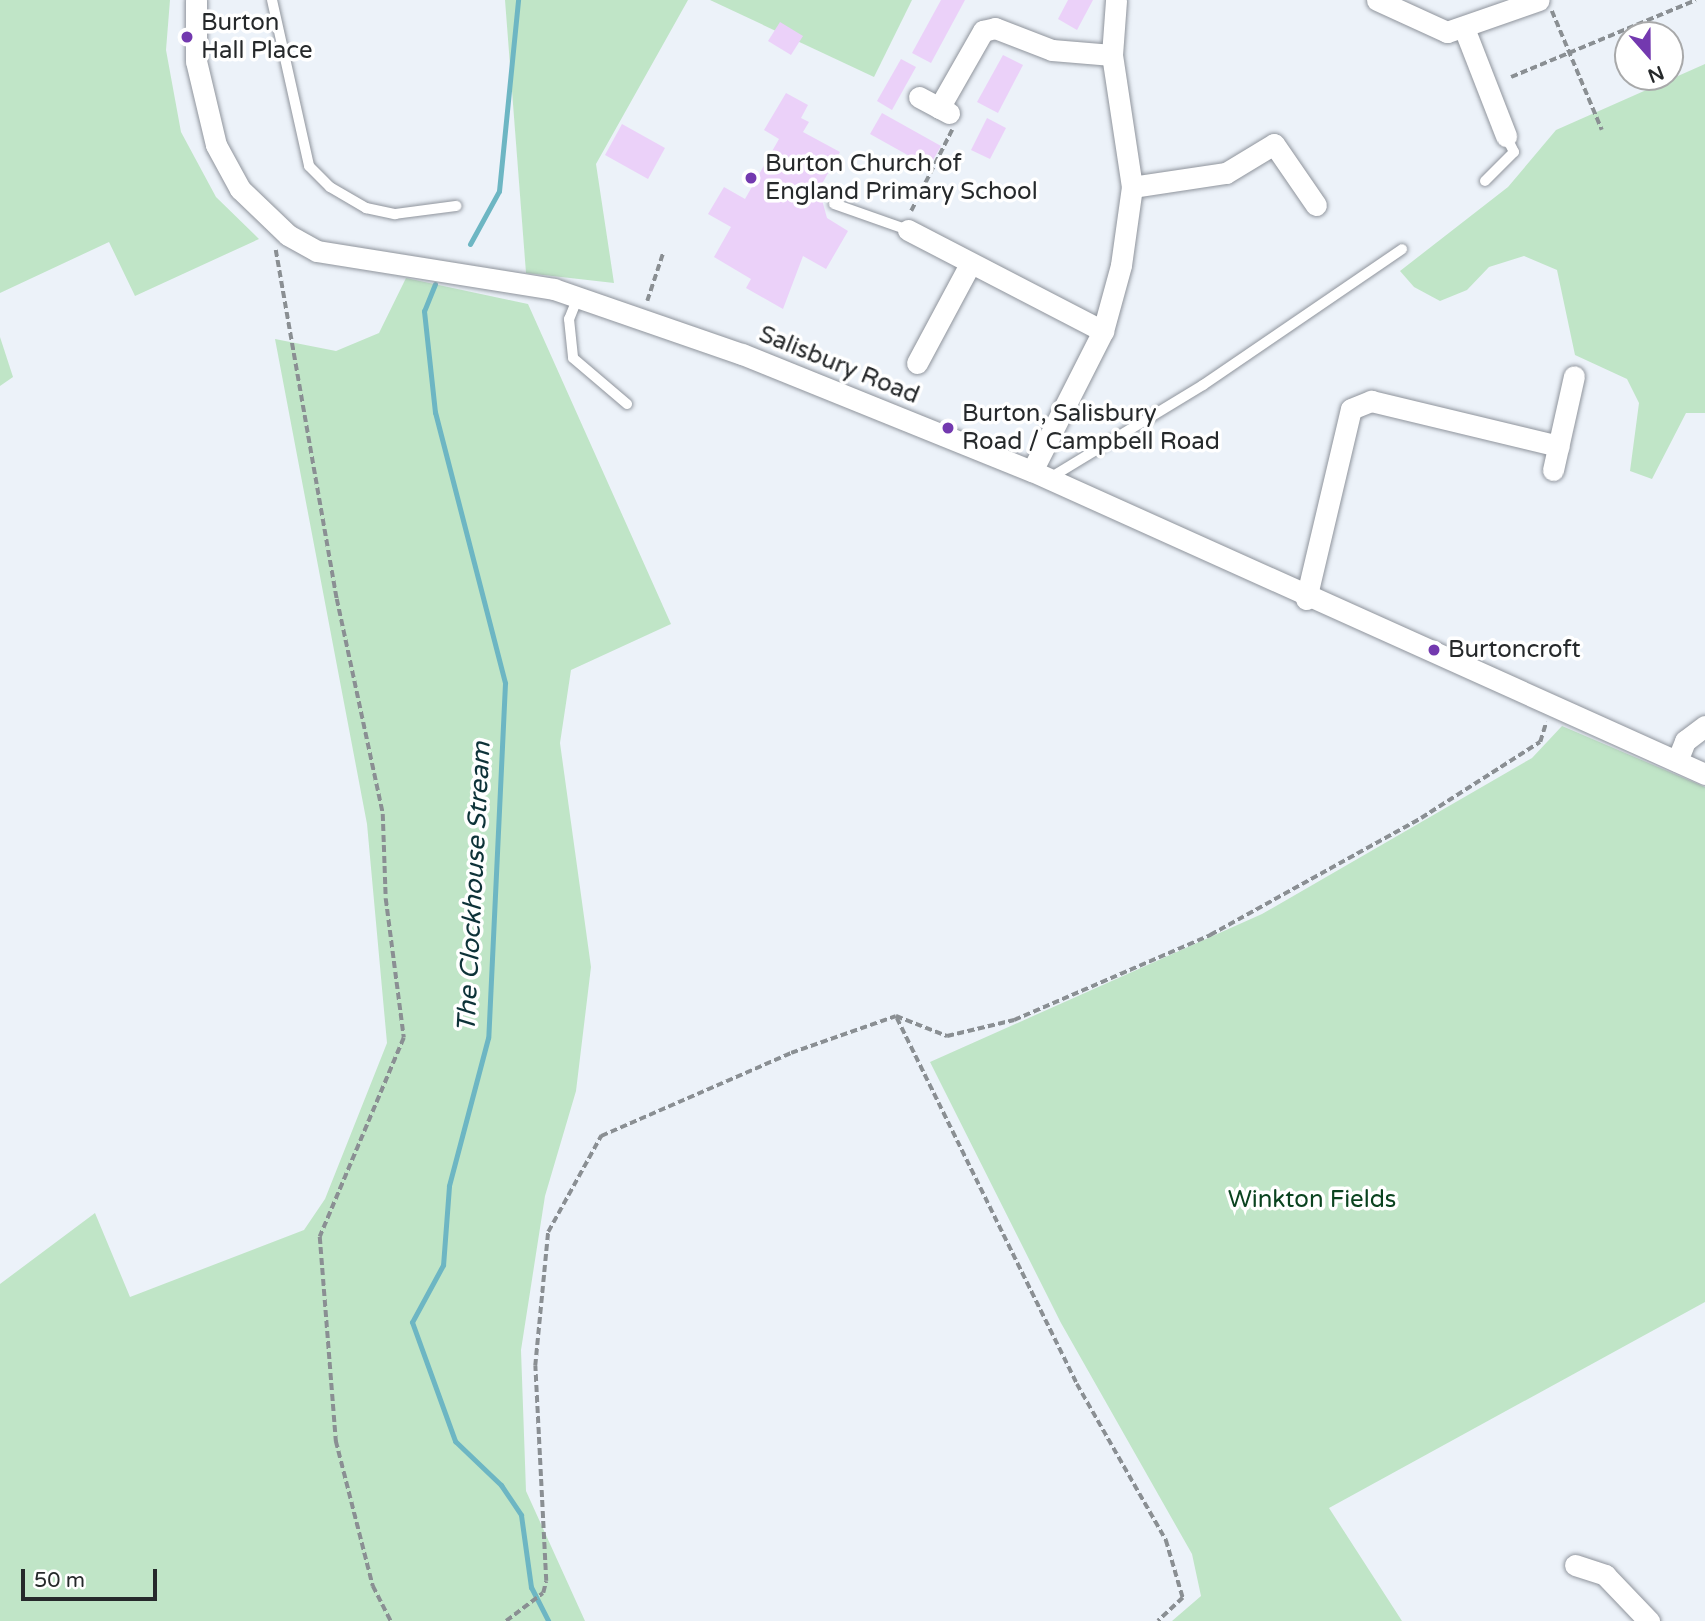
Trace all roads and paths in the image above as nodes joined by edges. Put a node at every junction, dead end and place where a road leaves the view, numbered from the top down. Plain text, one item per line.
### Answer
1 (196, 0) edge
2 (272, 0) edge
3 (1116, 0) edge
4 (1377, 0) edge
5 (1539, 0) edge
6 (1696, 0) edge
7 (1556, 20) dead end
8 (1464, 28) junction
9 (1570, 52) junction
10 (1112, 55) junction
11 (1511, 77) dead end
12 (919, 97) dead end
13 (945, 111) junction
14 (1602, 130) dead end
15 (1506, 136) joint
16 (1485, 181) dead end
17 (1132, 187) junction
18 (834, 204) dead end
19 (1316, 205) dead end
20 (456, 206) dead end
21 (271, 219) junction
22 (905, 229) junction
23 (1402, 249) dead end
24 (663, 253) dead end
25 (970, 264) junction
26 (578, 298) junction
27 (640, 320) junction
28 (1103, 331) junction
29 (918, 363) dead end
30 (1574, 376) dead end
31 (626, 404) dead end
32 (1559, 446) junction
33 (1553, 470) dead end
34 (1040, 475) junction
35 (1306, 599) junction
36 (1551, 706) junction
37 (1705, 726) edge
38 (1677, 761) junction
39 (1705, 774) edge
40 (896, 1016) junction
41 (1575, 1565) dead end
42 (391, 1621) edge
43 (506, 1621) edge
44 (1158, 1621) edge
45 (1649, 1621) edge

1 - 21 street, Salisbury Road
2 - 20 lane
3 - 10 street
4 - 8 street
5 - 8 street
6 - 9 path
7 - 9 path
8 - 15 street
9 - 11 path
9 - 14 path
10 - 13 street
10 - 17 street
12 - 13 street
13 - 22 path
15 - 16 lane
17 - 19 street
17 - 28 street
18 - 22 lane
21 - 26 street, Salisbury Road
21 - 42 path
22 - 25 street
23 - 34 lane
24 - 27 path
25 - 28 street
25 - 29 street
26 - 27 street, Salisbury Road
26 - 31 lane
27 - 34 street, Salisbury Road
28 - 34 street
30 - 32 street
32 - 33 street
32 - 35 street
34 - 35 street, Salisbury Road
35 - 36 street, Salisbury Road
36 - 38 street, Salisbury Road
36 - 40 path
37 - 38 street
38 - 39 street, Salisbury Road
40 - 43 path
40 - 44 path
41 - 45 street

